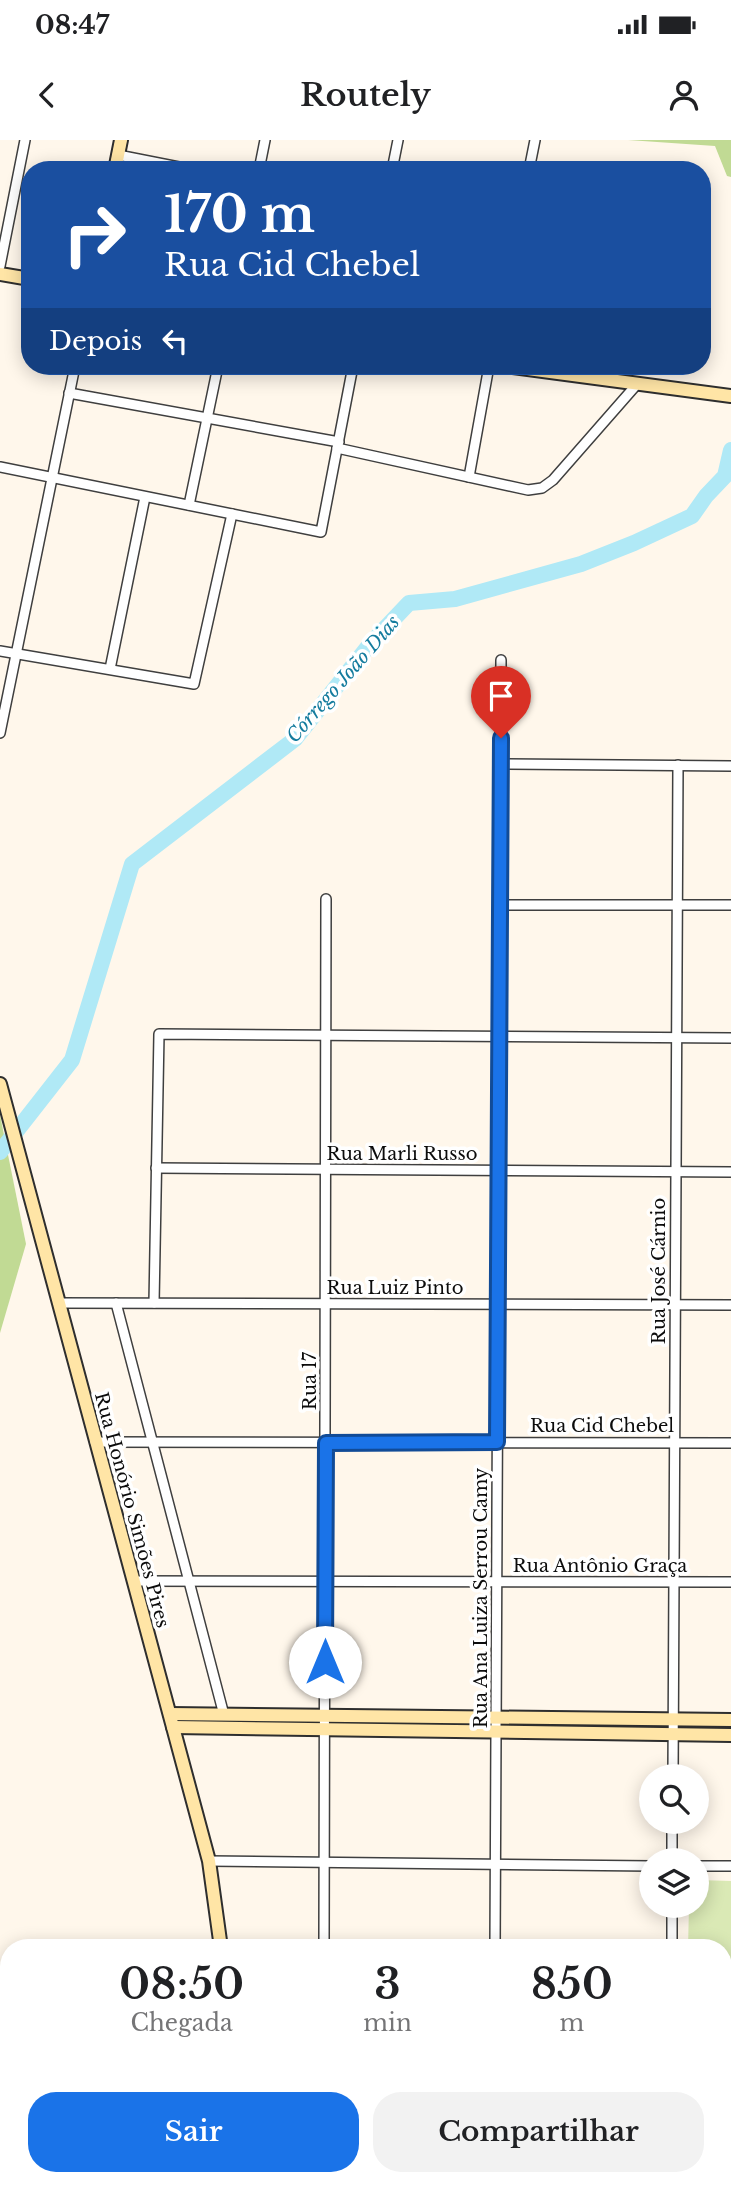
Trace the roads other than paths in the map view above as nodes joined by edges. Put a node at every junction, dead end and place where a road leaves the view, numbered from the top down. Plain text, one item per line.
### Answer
1 (25, 140) edge
2 (121, 140) edge
3 (265, 140) edge
4 (398, 140) edge
5 (535, 140) edge
6 (118, 155) junction
7 (117, 161) edge
8 (148, 161) edge
9 (261, 161) edge
10 (394, 161) edge
11 (531, 161) edge
12 (0, 266) edge
13 (0, 274) edge
14 (21, 278) edge
15 (73, 375) edge
16 (216, 375) edge
17 (352, 375) edge
18 (487, 375) edge
19 (575, 375) edge
20 (638, 383) junction
21 (69, 393) junction
22 (731, 396) edge
23 (207, 418) junction
24 (338, 445) junction
25 (0, 467) edge
26 (469, 477) junction
27 (52, 478) junction
28 (145, 497) junction
29 (189, 506) junction
30 (232, 514) junction
31 (0, 651) edge
32 (16, 654) junction
33 (501, 660) dead end
34 (110, 669) junction
35 (0, 733) edge
36 (500, 764) junction
37 (678, 765) junction
38 (731, 765) edge
39 (326, 899) dead end
40 (500, 905) junction
41 (677, 905) junction
42 (731, 905) edge
43 (326, 1036) junction
44 (499, 1037) junction
45 (731, 1038) edge
46 (676, 1039) junction
47 (0, 1084) edge
48 (156, 1168) junction
49 (326, 1169) junction
50 (499, 1171) junction
51 (676, 1172) junction
52 (731, 1172) edge
53 (58, 1303) junction
54 (116, 1303) junction
55 (153, 1303) junction
56 (326, 1304) junction
57 (498, 1304) junction
58 (675, 1305) junction
59 (731, 1305) edge
60 (96, 1442) junction
61 (497, 1442) junction
62 (674, 1442) junction
63 (326, 1443) junction
64 (731, 1443) edge
65 (153, 1444) junction
66 (133, 1581) junction
67 (189, 1581) junction
68 (326, 1581) junction
69 (497, 1581) junction
70 (673, 1582) junction
71 (731, 1582) edge
72 (224, 1715) junction
73 (496, 1718) junction
74 (673, 1720) junction
75 (731, 1720) edge
76 (172, 1721) junction
77 (325, 1723) junction
78 (496, 1731) junction
79 (673, 1734) junction
80 (731, 1735) edge
81 (673, 1764) edge
82 (209, 1861) junction
83 (325, 1862) junction
84 (495, 1864) junction
85 (639, 1866) edge
86 (709, 1866) edge
87 (731, 1866) edge
88 (672, 1918) edge
89 (220, 1939) edge
90 (324, 1939) edge
91 (495, 1939) edge
92 (672, 1939) edge

1 - 12 street
2 - 6 main road
3 - 9 street
4 - 10 street
5 - 11 street
6 - 7 main road
6 - 8 street
13 - 14 main road
15 - 21 street
16 - 23 street
17 - 24 street
18 - 26 street
19 - 20 main road
20 - 22 main road
20 - 26 street
21 - 23 street
21 - 27 street
23 - 24 street
23 - 29 street
24 - 26 street
24 - 30 street
25 - 27 street
27 - 28 street
27 - 32 street
28 - 29 street
28 - 34 street
29 - 30 street
30 - 34 street
31 - 32 street
32 - 34 street
32 - 35 street
33 - 36 street, Rua Ana Luiza Serrou Camy
36 - 37 street
36 - 40 street, Rua Ana Luiza Serrou Camy
37 - 38 street
37 - 41 street, Rua José Cárnio
39 - 43 street, Rua 17
40 - 41 street
40 - 44 street, Rua Ana Luiza Serrou Camy
41 - 42 street
41 - 46 street, Rua José Cárnio
43 - 44 street
43 - 48 street
43 - 49 street, Rua 17
44 - 46 street
44 - 50 street, Rua Ana Luiza Serrou Camy
45 - 46 street
46 - 51 street, Rua José Cárnio
47 - 53 main road, Rua Honório Simões Pires
48 - 49 street, Rua Marli Russo
48 - 55 street
49 - 50 street, Rua Marli Russo
49 - 56 street, Rua 17
50 - 51 street, Rua Marli Russo
50 - 57 street, Rua Ana Luiza Serrou Camy
51 - 52 street, Rua Marli Russo
51 - 58 street, Rua José Cárnio
53 - 54 street, Rua Luiz Pinto
53 - 60 main road, Rua Honório Simões Pires
54 - 55 street, Rua Luiz Pinto
54 - 65 street
55 - 56 street, Rua Luiz Pinto
56 - 57 street, Rua Luiz Pinto
56 - 63 street, Rua 17
57 - 58 street, Rua Luiz Pinto
57 - 61 street, Rua Ana Luiza Serrou Camy
58 - 59 street, Rua Luiz Pinto
58 - 62 street, Rua José Cárnio
60 - 65 street, Rua Cid Chebel
60 - 66 main road, Rua Honório Simões Pires
61 - 62 street, Rua Cid Chebel
61 - 63 street, Rua Cid Chebel
61 - 69 street, Rua Ana Luiza Serrou Camy
62 - 64 street, Rua Cid Chebel
62 - 70 street, Rua José Cárnio
63 - 65 street, Rua Cid Chebel
63 - 68 street, Rua 17
65 - 67 street
66 - 67 street, Rua Antônio Graça
66 - 76 main road, Rua Honório Simões Pires
67 - 68 street, Rua Antônio Graça
67 - 72 street
68 - 69 street, Rua Antônio Graça
68 - 77 street, Rua 17
69 - 70 street, Rua Antônio Graça
69 - 73 street, Rua Ana Luiza Serrou Camy
70 - 71 street, Rua Antônio Graça
70 - 74 street, Rua José Cárnio
72 - 76 main road
72 - 77 main road
73 - 74 main road
73 - 77 main road
73 - 78 street, Rua Ana Luiza Serrou Camy
74 - 75 main road
74 - 79 street, Rua José Cárnio
76 - 77 main road
76 - 82 main road, Rua Honório Simões Pires
77 - 78 main road
77 - 83 street, Rua 17
78 - 79 main road
78 - 84 street, Rua Ana Luiza Serrou Camy
79 - 80 main road
79 - 81 street, Rua José Cárnio
82 - 83 street
82 - 89 main road, Rua Honório Simões Pires
83 - 84 street
83 - 90 street, Rua 17
84 - 85 street
84 - 91 street, Rua Ana Luiza Serrou Camy
86 - 87 street
88 - 92 street

